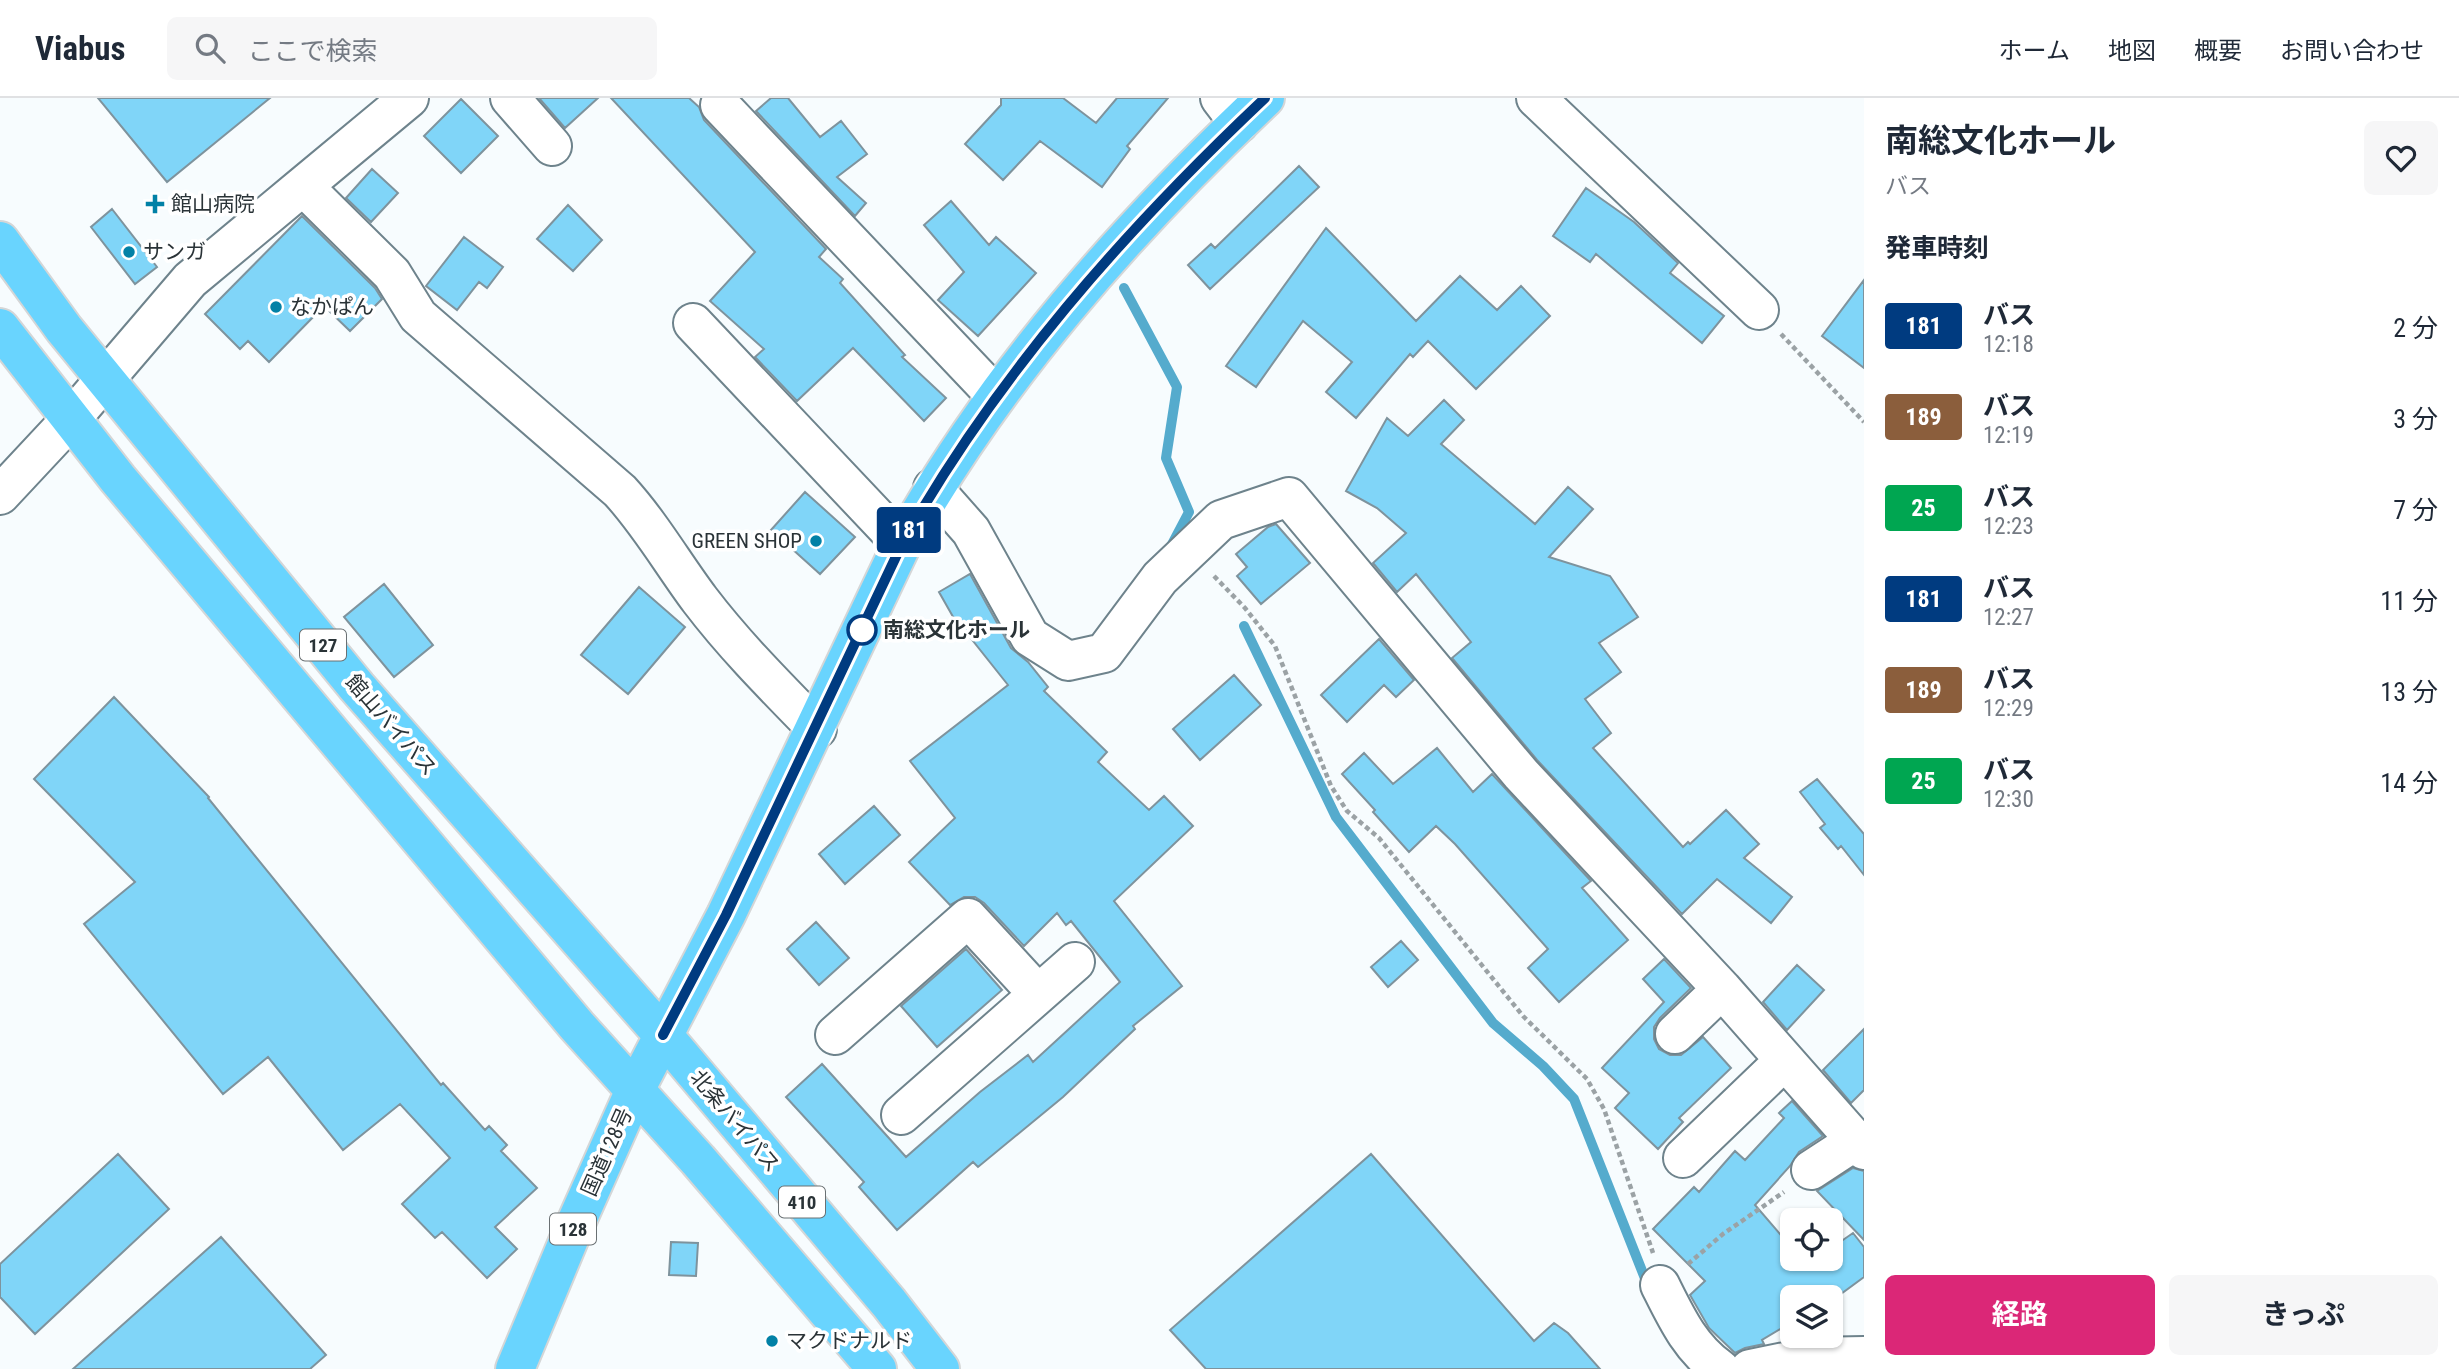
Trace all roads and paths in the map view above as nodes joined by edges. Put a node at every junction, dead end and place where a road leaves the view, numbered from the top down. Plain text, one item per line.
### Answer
1 (409, 98) edge
2 (510, 98) edge
3 (1536, 98) edge
4 (720, 104) dead end
5 (1241, 106) edge
6 (552, 146) dead end
7 (303, 186) junction
8 (0, 241) edge
9 (1759, 310) joint
10 (693, 323) dead end
11 (0, 328) edge
12 (105, 379) junction
13 (996, 396) junction
14 (71, 419) junction
15 (1864, 422) edge
16 (933, 488) junction
17 (0, 495) edge
18 (902, 544) junction
19 (1189, 551) junction
20 (817, 729) junction
21 (1075, 962) dead end
22 (1722, 989) junction
23 (1038, 994) junction
24 (1675, 1034) dead end
25 (663, 1035) junction
26 (835, 1035) dead end
27 (1784, 1061) junction
28 (635, 1090) junction
29 (901, 1115) dead end
30 (1861, 1145) edge
31 (1683, 1158) dead end
32 (1811, 1170) joint
33 (1660, 1285) junction
34 (1864, 1356) edge
35 (516, 1369) edge
36 (877, 1369) edge
37 (940, 1369) edge
38 (1720, 1369) edge
39 (1750, 1369) edge

1 - 7 street
2 - 6 street
3 - 9 street
4 - 13 street
5 - 13 highway, 128
7 - 12 street
7 - 20 street
8 - 12 highway, 館山バイパス / 127
9 - 15 path
10 - 18 street
11 - 14 highway, 127
12 - 14 street
12 - 25 highway, 館山バイパス / 127
13 - 16 highway, 128
14 - 17 street
14 - 28 highway, 127
16 - 18 highway, 128
16 - 19 street
18 - 20 highway, 128
19 - 22 street
19 - 33 path
20 - 25 highway, 128
21 - 23 street
22 - 24 street
22 - 27 street
23 - 26 street
23 - 29 street
25 - 28 highway, 128
25 - 37 highway, 北条バイパス / 410
27 - 30 street
27 - 31 street
28 - 35 highway, 国道128号 / 128
28 - 36 highway, 410
30 - 32 street
32 - 33 path
33 - 38 street
34 - 39 street

